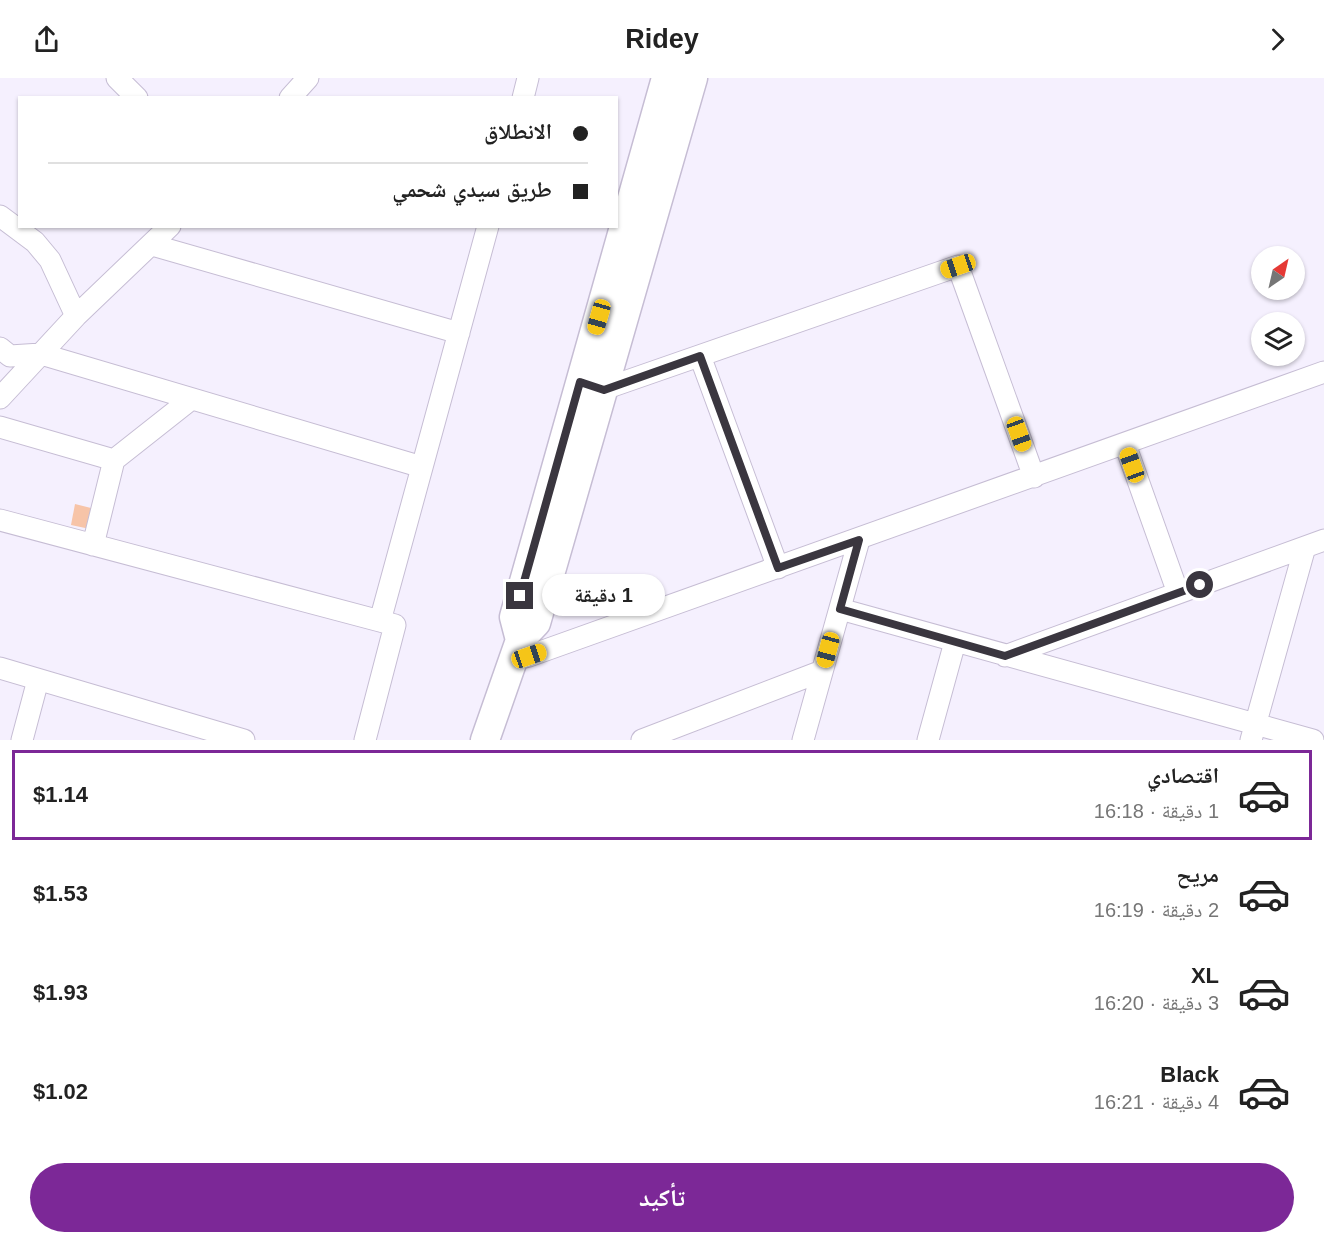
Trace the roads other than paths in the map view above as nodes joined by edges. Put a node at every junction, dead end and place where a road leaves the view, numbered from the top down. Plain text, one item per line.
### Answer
1 (117, 78) edge
2 (308, 78) edge
3 (528, 78) edge
4 (666, 78) edge
5 (693, 78) edge
6 (135, 96) edge
7 (292, 96) edge
8 (524, 96) edge
9 (0, 216) edge
10 (168, 228) edge
11 (487, 228) edge
12 (152, 245) junction
13 (76, 316) junction
14 (459, 333) junction
15 (0, 348) edge
16 (41, 354) junction
17 (700, 356) junction
18 (1324, 372) edge
19 (592, 386) junction
20 (0, 398) edge
21 (190, 400) junction
22 (0, 427) edge
23 (1125, 444) junction
24 (114, 460) junction
25 (422, 467) junction
26 (1034, 477) junction
27 (0, 520) edge
28 (859, 540) junction
29 (1315, 544) edge
30 (93, 545) junction
31 (778, 568) junction
32 (1178, 593) junction
33 (840, 609) junction
34 (380, 621) junction
35 (955, 642) junction
36 (516, 650) junction
37 (1005, 656) junction
38 (0, 668) edge
39 (822, 671) junction
40 (38, 680) junction
41 (689, 730) edge
42 (1253, 732) edge
43 (22, 740) edge
44 (244, 740) edge
45 (365, 740) edge
46 (485, 740) edge
47 (642, 740) edge
48 (803, 740) edge
49 (928, 740) edge
50 (1313, 740) edge

1 - 6 street
2 - 7 street
3 - 8 street
4 - 19 main road
5 - 19 main road
9 - 13 street
10 - 12 street
11 - 14 street
12 - 13 street
12 - 14 street
13 - 16 street
14 - 25 street
15 - 16 street
16 - 20 street
16 - 21 street
17 - 19 street
17 - 26 street
17 - 31 street
18 - 23 street
19 - 36 main road
21 - 24 street
21 - 25 street
22 - 24 street
23 - 26 street
23 - 32 street
24 - 30 street
25 - 34 street
26 - 28 street
27 - 30 street
28 - 31 street
28 - 33 street
29 - 32 street
29 - 42 street
30 - 34 street
31 - 36 street
32 - 37 street
33 - 35 street
33 - 39 street
34 - 45 street
35 - 37 street
35 - 49 street
36 - 46 main road
37 - 42 street
38 - 40 street
39 - 41 street
39 - 48 street
40 - 43 street
40 - 44 street
41 - 47 street
42 - 50 street

